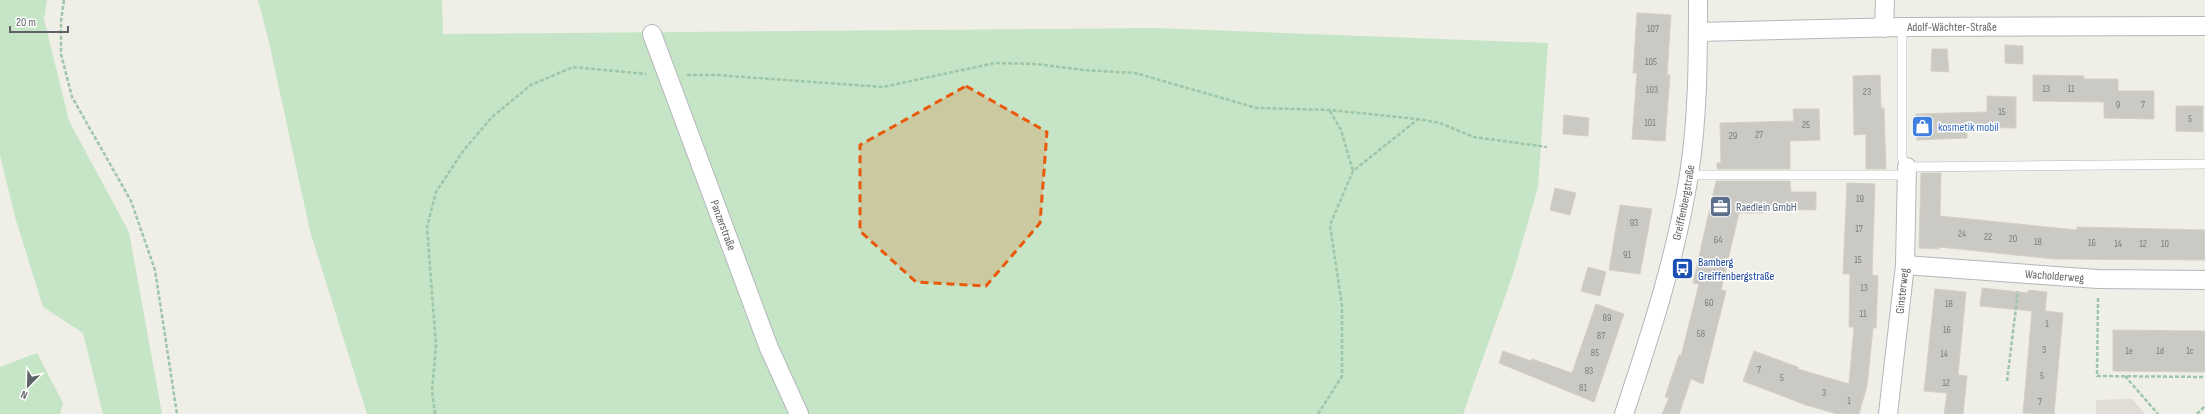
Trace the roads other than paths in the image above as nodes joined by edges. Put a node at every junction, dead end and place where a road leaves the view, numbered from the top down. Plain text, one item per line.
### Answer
1 (1698, 0) edge
2 (1885, 0) edge
3 (2205, 26) edge
4 (1893, 28) junction
5 (1698, 32) junction
6 (652, 34) dead end
7 (2205, 164) edge
8 (1906, 171) junction
9 (1689, 175) junction
10 (1905, 266) junction
11 (2205, 280) edge
12 (799, 414) edge
13 (1624, 414) edge
14 (1888, 414) edge

1 - 5 street, Greiffenbergstraße
2 - 4 street
3 - 4 street, Adolf-Wächter-Straße
4 - 5 street, Adolf-Wächter-Straße
4 - 8 lane
5 - 9 street, Greiffenbergstraße
6 - 12 street, Panzerstraße
7 - 8 lane
8 - 9 lane
8 - 10 street, Ginsterweg
9 - 13 street, Greiffenbergstraße
10 - 11 street, Wacholderweg
10 - 14 street, Ginsterweg

